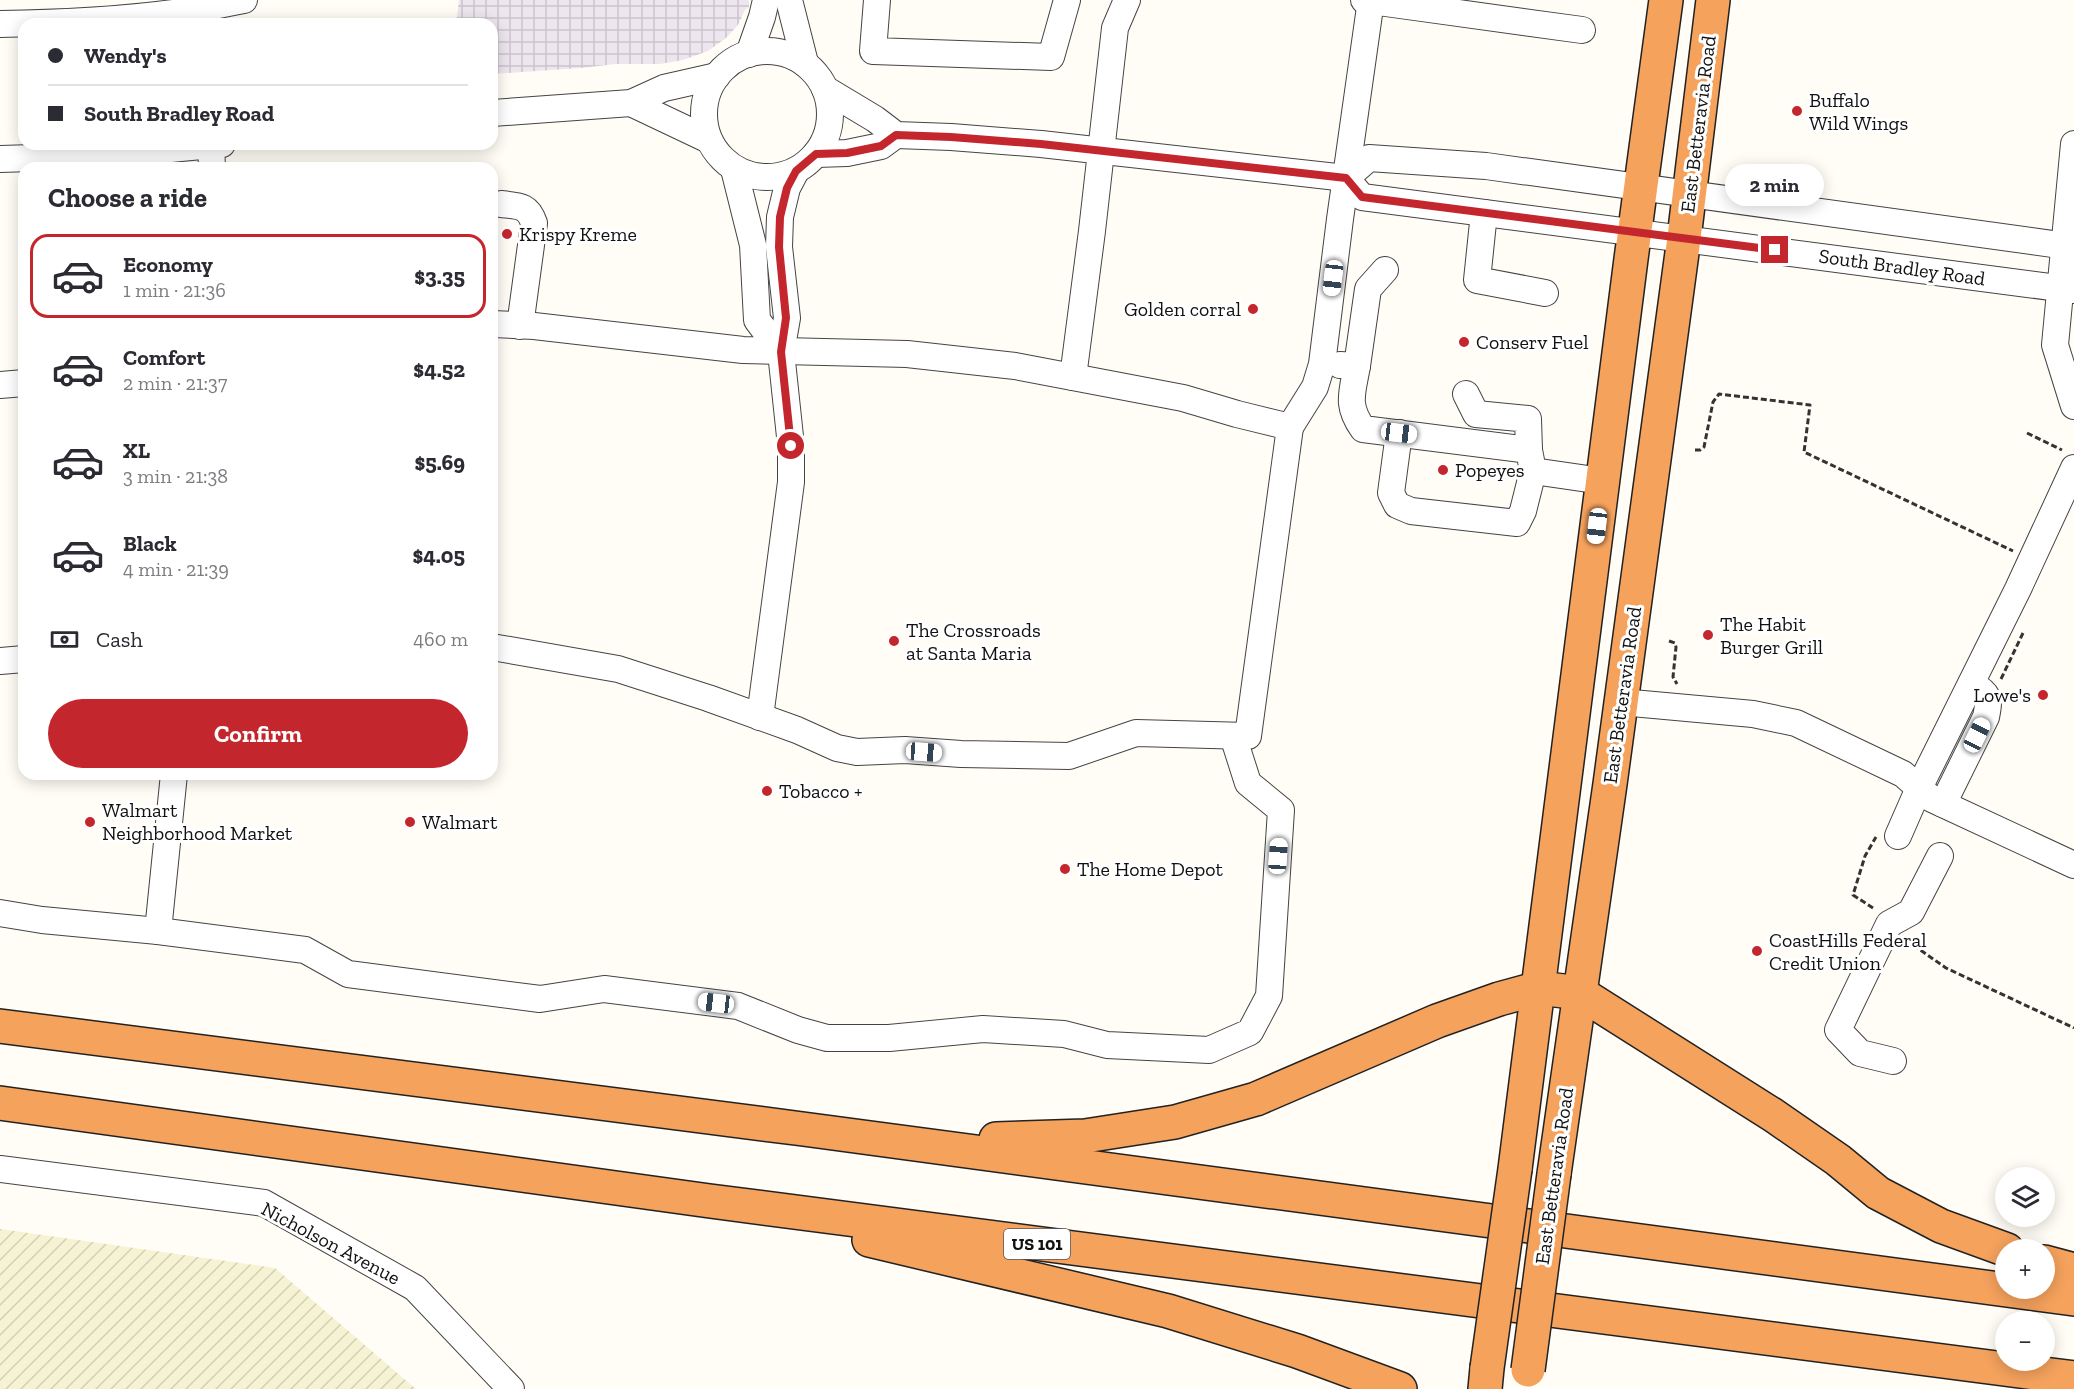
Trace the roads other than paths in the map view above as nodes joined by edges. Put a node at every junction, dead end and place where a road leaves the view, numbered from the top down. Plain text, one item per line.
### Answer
1 (244, 0) edge
2 (766, 0) edge
3 (789, 0) edge
4 (877, 0) edge
5 (1059, 0) edge
6 (1067, 0) edge
7 (1126, 0) edge
8 (1666, 0) edge
9 (1713, 0) edge
10 (1369, 1) edge
11 (194, 17) edge
12 (172, 18) edge
13 (0, 24) edge
14 (18, 24) edge
15 (1582, 30) dead end
16 (748, 54) junction
17 (805, 63) junction
18 (717, 76) junction
19 (825, 89) junction
20 (631, 103) junction
21 (498, 113) edge
22 (896, 135) junction
23 (710, 140) junction
24 (2074, 144) edge
25 (214, 150) edge
26 (1100, 150) junction
27 (816, 154) junction
28 (0, 159) edge
29 (734, 169) junction
30 (796, 171) junction
31 (1346, 178) junction
32 (1641, 186) junction
33 (1689, 194) junction
34 (501, 204) dead end
35 (1484, 213) junction
36 (1635, 232) junction
37 (1684, 238) junction
38 (2069, 246) edge
39 (1385, 270) dead end
40 (2067, 290) edge
41 (1545, 293) dead end
42 (498, 324) edge
43 (520, 326) junction
44 (781, 352) junction
45 (1322, 364) junction
46 (1356, 366) junction
47 (2068, 369) edge
48 (1073, 377) junction
49 (18, 384) edge
50 (0, 385) edge
51 (1466, 394) dead end
52 (2074, 406) edge
53 (1290, 426) junction
54 (1399, 433) junction
55 (2069, 460) edge
56 (1531, 461) junction
57 (1602, 482) junction
58 (498, 648) edge
59 (18, 660) edge
60 (0, 661) edge
61 (1971, 684) junction
62 (1621, 702) junction
63 (760, 717) junction
64 (1233, 736) junction
65 (173, 780) edge
66 (1919, 788) junction
67 (1943, 804) junction
68 (1890, 832) road end
69 (1940, 856) dead end
70 (2074, 866) edge
71 (0, 914) edge
72 (158, 931) junction
73 (1539, 988) junction
74 (1580, 993) junction
75 (0, 1026) edge
76 (1893, 1061) dead end
77 (0, 1103) edge
78 (803, 1129) junction
79 (0, 1169) edge
80 (710, 1201) junction
81 (1995, 1246) edge
82 (2055, 1265) edge
83 (2074, 1270) edge
84 (2074, 1299) edge
85 (1486, 1378) edge
86 (2074, 1378) edge
87 (1526, 1380) edge
88 (511, 1389) edge
89 (1400, 1389) edge

1 - 11 street
2 - 16 street
3 - 17 street
4 - 6 street
5 - 6 street
7 - 26 street
8 - 32 highway, East Betteravia Road
9 - 33 highway, East Betteravia Road
10 - 15 street
10 - 31 street
11 - 12 street
13 - 14 street
16 - 17 street
16 - 18 street
17 - 19 street
18 - 20 street
18 - 23 street
19 - 22 street
19 - 27 street
20 - 21 street
20 - 23 street
22 - 26 street
22 - 27 street
23 - 29 street
24 - 38 street
25 - 28 street
26 - 31 street
26 - 48 street
27 - 30 street
29 - 30 street
29 - 44 street
30 - 44 street
31 - 32 street
31 - 35 street, South Bradley Road
31 - 45 street
32 - 33 street
32 - 36 highway, East Betteravia Road
33 - 37 highway, East Betteravia Road
33 - 38 street
34 - 43 street
35 - 36 street, South Bradley Road
35 - 41 street
36 - 37 street, South Bradley Road
36 - 57 highway, East Betteravia Road
37 - 40 street, South Bradley Road
37 - 62 highway, East Betteravia Road
38 - 40 street
39 - 46 street
40 - 47 street
42 - 43 street
43 - 44 street
44 - 48 street
44 - 63 street
45 - 46 street
45 - 53 street
46 - 54 street
47 - 52 street
48 - 53 street
49 - 50 street
51 - 56 street
53 - 64 street
54 - 56 street
54 - 56 street
55 - 61 street
56 - 57 street
57 - 73 highway, East Betteravia Road
58 - 63 street
59 - 60 street
61 - 66 street
61 - 67 street
62 - 66 street
62 - 74 highway, East Betteravia Road
63 - 64 street
64 - 72 street
65 - 72 street
66 - 67 street
66 - 68 street
67 - 70 street
69 - 76 street
71 - 72 street
73 - 74 highway
73 - 78 highway
73 - 85 highway, East Betteravia Road, bridge
74 - 81 highway
74 - 87 highway, East Betteravia Road, bridge
75 - 78 highway
77 - 80 highway, US 101
78 - 84 highway
79 - 88 street, Nicholson Avenue
80 - 86 highway, US 101
80 - 89 highway
82 - 83 highway

